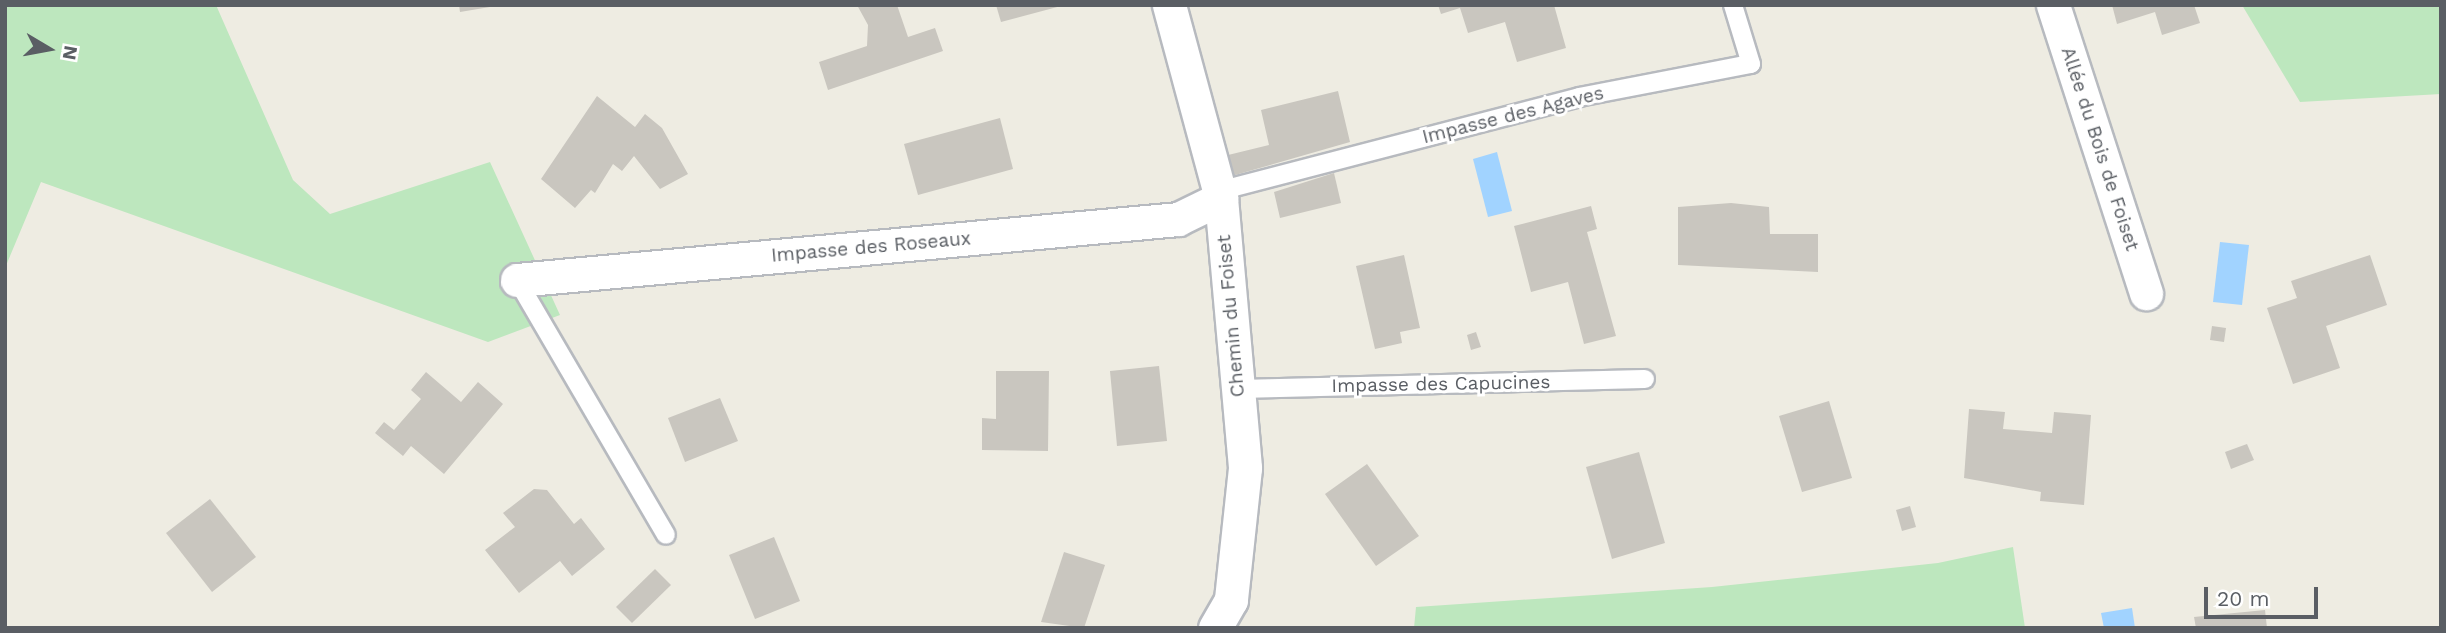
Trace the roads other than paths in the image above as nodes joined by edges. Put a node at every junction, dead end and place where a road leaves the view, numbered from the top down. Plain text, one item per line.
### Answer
1 (1169, 5) edge
2 (1733, 5) edge
3 (2053, 5) edge
4 (1220, 194) junction
5 (517, 280) joint
6 (2146, 293) dead end
7 (1645, 379) dead end
8 (1238, 388) junction
9 (666, 534) dead end
10 (1215, 628) edge

1 - 4 street, Chemin du Foiset
2 - 4 lane, Impasse des Agaves
3 - 6 street, Allée du Bois de Foiset
4 - 5 street, Impasse des Roseaux
4 - 8 street, Chemin du Foiset
5 - 9 lane
7 - 8 lane, Impasse des Capucines
8 - 10 street, Chemin du Foiset

